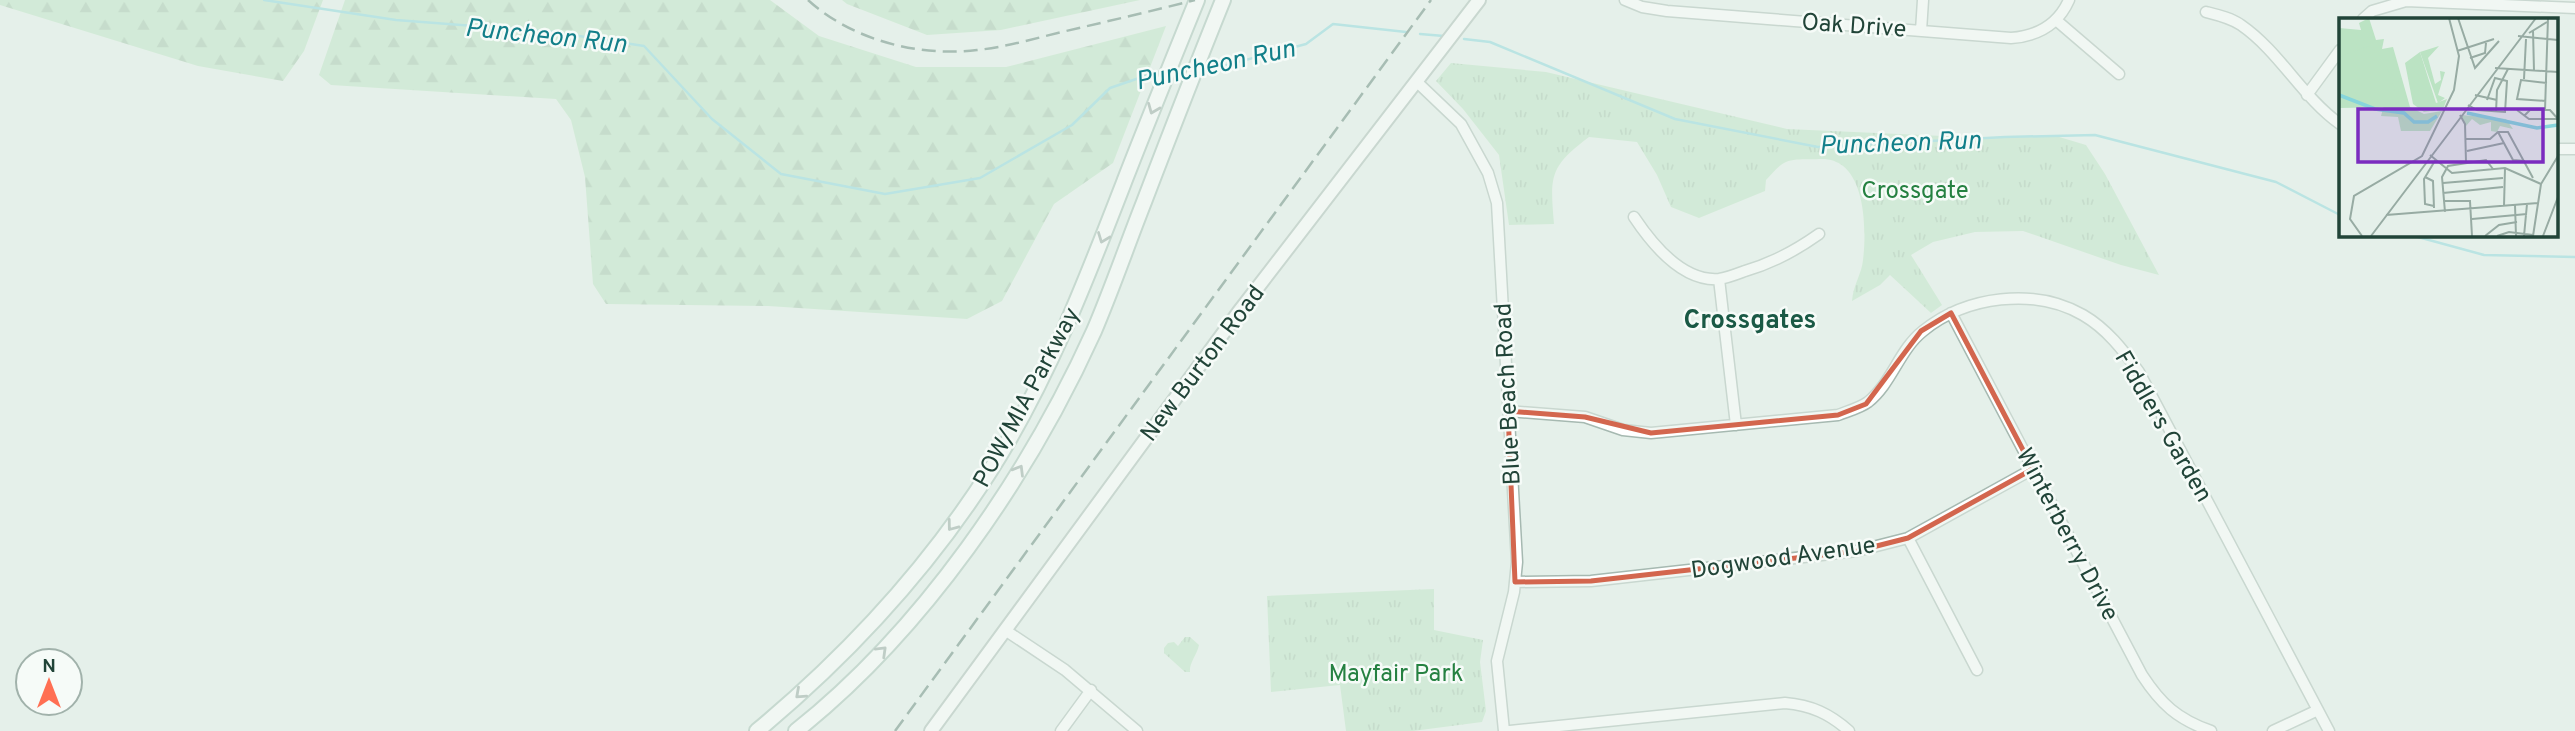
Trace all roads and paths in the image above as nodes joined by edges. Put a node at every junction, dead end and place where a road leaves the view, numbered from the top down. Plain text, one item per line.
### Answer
1 (1197, 0) edge
2 (1223, 0) edge
3 (1479, 0) edge
4 (1625, 0) edge
5 (1923, 0) edge
6 (2069, 0) edge
7 (2575, 8) edge
8 (2206, 12) dead end
9 (2364, 18) edge
10 (2056, 20) junction
11 (1922, 31) junction
12 (2339, 51) edge
13 (2119, 74) dead end
14 (1417, 82) junction
15 (2307, 95) junction
16 (2339, 123) edge
17 (1634, 217) dead end
18 (1819, 234) dead end
19 (1719, 279) junction
20 (1951, 313) junction
21 (1508, 411) junction
22 (1736, 425) junction
23 (2034, 469) junction
24 (1908, 538) junction
25 (1515, 582) junction
26 (1005, 630) junction
27 (1977, 670) dead end
28 (1091, 690) junction
29 (2318, 710) junction
30 (757, 731) edge
31 (796, 731) edge
32 (931, 731) edge
33 (1061, 731) edge
34 (1136, 731) edge
35 (1504, 731) edge
36 (1510, 731) edge
37 (1849, 731) edge
38 (2211, 731) edge
39 (2273, 731) edge
40 (2329, 731) edge

1 -> 30 main road, POW/MIA Parkway
31 -> 2 main road, POW/MIA Parkway
3 - 14 street, New Burton Road
4 - 11 street, Oak Drive
5 - 11 street
6 - 10 street, Oak Drive
7 - 9 street
8 - 15 street
10 - 11 street, Oak Drive
10 - 13 street
12 - 15 street
14 - 21 street, Blue Beach Road
14 - 26 street, New Burton Road
15 - 16 street
17 - 19 street
18 - 19 street
19 - 22 street
20 - 22 street, Fiddlers Garden
20 - 23 street, Winterberry Drive
20 - 29 street, Fiddlers Garden
21 - 22 street, Fiddlers Garden
21 - 25 street, Blue Beach Road
23 - 24 street, Dogwood Avenue
23 - 38 street, Winterberry Drive
24 - 25 street, Dogwood Avenue
24 - 27 street
25 - 35 street, Blue Beach Road
26 - 28 street
26 - 32 street, New Burton Road
28 - 33 street
28 - 34 street
29 - 39 street
29 - 40 street, Fiddlers Garden
36 - 37 street

